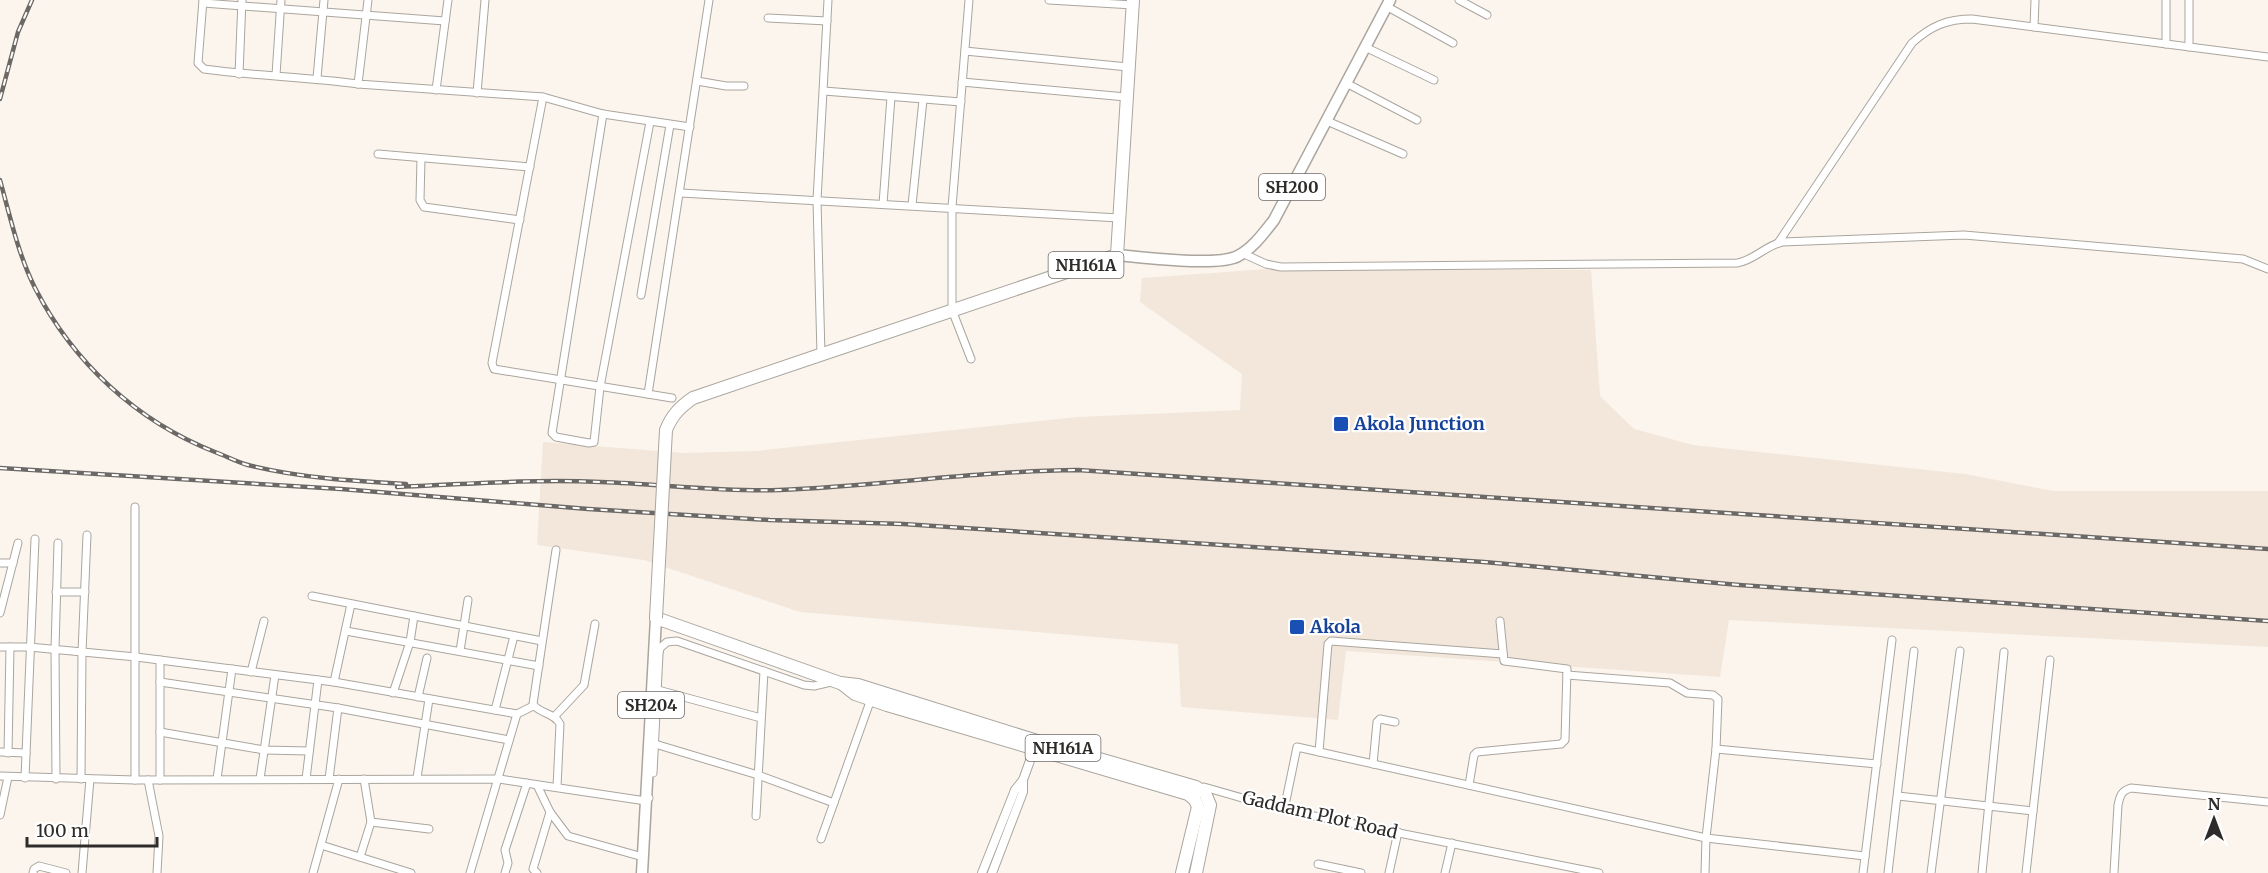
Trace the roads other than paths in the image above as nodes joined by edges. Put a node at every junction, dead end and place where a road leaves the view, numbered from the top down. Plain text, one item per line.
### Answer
1 (324, 0) edge
2 (368, 0) edge
3 (448, 0) edge
4 (485, 0) edge
5 (709, 0) edge
6 (828, 0) edge
7 (969, 0) edge
8 (1049, 0) edge
9 (1460, 0) edge
10 (2035, 0) edge
11 (2166, 0) edge
12 (2189, 0) edge
13 (203, 1) edge
14 (242, 3) edge
15 (1133, 3) edge
16 (1388, 3) edge
17 (281, 4) edge
18 (324, 12) junction
19 (366, 14) junction
20 (1487, 15) dead end
21 (768, 18) dead end
22 (445, 21) junction
23 (827, 21) junction
24 (2034, 27) junction
25 (1453, 43) dead end
26 (2166, 44) junction
27 (1365, 47) junction
28 (2189, 47) junction
29 (965, 51) junction
30 (2268, 57) edge
31 (1128, 67) junction
32 (239, 74) junction
33 (276, 75) junction
34 (317, 78) junction
35 (1434, 80) dead end
36 (697, 81) junction
37 (963, 82) junction
38 (1346, 83) junction
39 (358, 84) junction
40 (744, 86) dead end
41 (436, 90) junction
42 (824, 91) junction
43 (477, 93) junction
44 (543, 97) junction
45 (891, 97) junction
46 (1126, 97) junction
47 (923, 100) junction
48 (961, 102) junction
49 (603, 114) junction
50 (1416, 120) dead end
51 (1327, 121) junction
52 (650, 122) junction
53 (670, 125) junction
54 (690, 128) junction
55 (378, 154) dead end
56 (1403, 154) dead end
57 (421, 158) junction
58 (530, 167) junction
59 (681, 193) junction
60 (818, 200) junction
61 (883, 204) junction
62 (912, 205) junction
63 (952, 207) junction
64 (1119, 218) junction
65 (520, 220) junction
66 (1778, 243) junction
67 (1242, 253) junction
68 (1117, 255) junction
69 (2268, 269) edge
70 (641, 295) dead end
71 (952, 310) junction
72 (817, 356) junction
73 (971, 359) dead end
74 (559, 381) junction
75 (600, 387) junction
76 (648, 394) junction
77 (672, 398) dead end
78 (135, 507) dead end
79 (87, 535) dead end
80 (35, 539) dead end
81 (18, 543) dead end
82 (58, 543) dead end
83 (556, 550) dead end
84 (0, 563) edge
85 (13, 563) junction
86 (0, 575) edge
87 (10, 576) junction
88 (56, 592) junction
89 (85, 592) junction
90 (312, 596) dead end
91 (2, 597) edge
92 (468, 600) dead end
93 (351, 604) junction
94 (0, 613) edge
95 (414, 616) junction
96 (656, 618) junction
97 (264, 621) dead end
98 (1500, 621) dead end
99 (595, 624) dead end
100 (464, 626) junction
101 (346, 631) junction
102 (514, 636) junction
103 (1892, 640) dead end
104 (543, 641) junction
105 (410, 642) junction
106 (29, 646) junction
107 (0, 647) edge
108 (10, 647) junction
109 (55, 649) junction
110 (460, 651) junction
111 (1914, 651) dead end
112 (1960, 651) dead end
113 (82, 652) junction
114 (2004, 652) dead end
115 (1503, 654) junction
116 (136, 657) junction
117 (427, 658) dead end
118 (160, 660) junction
119 (509, 660) junction
120 (2050, 660) dead end
121 (539, 666) junction
122 (232, 669) junction
123 (764, 671) junction
124 (251, 672) junction
125 (275, 675) junction
126 (1567, 675) junction
127 (318, 680) junction
128 (160, 682) junction
129 (334, 682) junction
130 (838, 682) junction
131 (658, 690) junction
132 (229, 692) junction
133 (393, 693) junction
134 (418, 697) junction
135 (272, 698) junction
136 (429, 699) junction
137 (871, 699) junction
138 (315, 705) junction
139 (533, 706) junction
140 (338, 708) junction
141 (495, 710) junction
142 (517, 714) junction
143 (555, 716) junction
144 (761, 718) junction
145 (1395, 722) dead end
146 (425, 725) junction
147 (160, 732) junction
148 (509, 740) junction
149 (221, 743) junction
150 (655, 744) junction
151 (1035, 745) junction
152 (1716, 749) junction
153 (264, 750) junction
154 (0, 752) edge
155 (309, 752) junction
156 (1319, 752) junction
157 (8, 753) junction
158 (26, 753) junction
159 (1373, 764) junction
160 (1877, 764) junction
161 (758, 775) junction
162 (4, 776) edge
163 (25, 778) junction
164 (417, 778) junction
165 (56, 779) junction
166 (81, 779) junction
167 (90, 779) junction
168 (217, 779) junction
169 (260, 779) junction
170 (306, 779) junction
171 (329, 779) junction
172 (339, 779) junction
173 (364, 779) junction
174 (499, 779) junction
175 (135, 780) junction
176 (148, 780) junction
177 (160, 780) junction
178 (1023, 780) junction
179 (527, 783) junction
180 (537, 785) junction
181 (1469, 785) junction
182 (557, 787) junction
183 (1198, 795) junction
184 (646, 796) junction
185 (1898, 796) junction
186 (1940, 801) junction
187 (834, 802) junction
188 (2268, 802) edge
189 (1988, 807) junction
190 (1284, 810) junction
191 (2033, 811) junction
192 (550, 812) junction
193 (0, 815) edge
194 (756, 816) dead end
195 (370, 822) junction
196 (429, 830) dead end
197 (1398, 832) junction
198 (1706, 838) junction
199 (821, 839) dead end
200 (1452, 843) junction
201 (321, 845) junction
202 (1865, 856) junction
203 (360, 857) junction
204 (643, 857) junction
205 (1318, 864) dead end
206 (62, 872) edge
207 (1588, 872) edge
208 (33, 873) edge
209 (82, 873) edge
210 (157, 873) edge
211 (313, 873) edge
212 (411, 873) edge
213 (470, 873) edge
214 (505, 873) edge
215 (537, 873) edge
216 (642, 873) edge
217 (982, 873) edge
218 (992, 873) edge
219 (1182, 873) edge
220 (1196, 873) edge
221 (1361, 873) edge
222 (1389, 873) edge
223 (1446, 873) edge
224 (1599, 873) edge
225 (1705, 873) edge
226 (1863, 873) edge
227 (1888, 873) edge
228 (1931, 873) edge
229 (1982, 873) edge
230 (2026, 873) edge
231 (2114, 873) edge

1 - 18 street
2 - 19 street
3 - 22 street
4 - 43 street
5 - 36 street
6 - 23 street
7 - 29 street
8 - 15 street
9 - 20 street
10 - 24 street
11 - 26 street
12 - 28 street
13 - 14 street
13 - 32 street
14 - 17 street
14 - 32 street
15 - 31 highway, NH161A
16 - 25 street
16 - 27 main road, SH200
17 - 18 street
17 - 33 street
18 - 19 street
18 - 34 street
19 - 22 street
19 - 39 street
21 - 23 street
22 - 41 street
23 - 42 street
24 - 26 street
24 - 66 street
26 - 28 street
27 - 35 street
27 - 38 main road, SH200
28 - 30 street
29 - 31 street
29 - 37 street
31 - 46 highway, NH161A
32 - 33 street
33 - 34 street
34 - 39 street
36 - 40 street
36 - 54 street
37 - 46 street
37 - 48 street
38 - 50 street
38 - 51 main road, SH200
39 - 41 street
41 - 43 street
42 - 45 street
42 - 60 street
43 - 44 street
44 - 49 street
44 - 58 street
45 - 47 street
45 - 61 street
46 - 64 highway, NH161A
47 - 48 street
47 - 62 street
48 - 63 street
49 - 52 street
49 - 74 street
51 - 56 street
51 - 67 main road, SH200
52 - 53 street
52 - 75 street
53 - 54 street
53 - 70 street
54 - 59 street
55 - 57 street
57 - 58 street
57 - 65 street
58 - 65 street
59 - 60 street
59 - 76 street
60 - 61 street
60 - 72 street
61 - 62 street
62 - 63 street
63 - 64 street
63 - 71 street
64 - 68 highway, NH161A
65 - 74 street
66 - 67 street
66 - 69 street
67 - 68 main road
68 - 71 highway, NH161A
71 - 72 highway, NH161A
71 - 73 street
72 - 96 highway, NH161A, bridge
74 - 75 street
74 - 75 street
75 - 76 street
76 - 77 street
78 - 116 street
79 - 89 street
80 - 106 street
81 - 85 street
82 - 88 street
83 - 104 street
84 - 85 street
85 - 87 street
86 - 87 street
87 - 91 street
88 - 89 street
88 - 109 street
89 - 113 street
90 - 93 street
91 - 94 street
92 - 100 street
93 - 95 street
93 - 101 street
95 - 100 street
95 - 105 street
96 - 130 highway, NH161A
96 - 184 main road, SH204
97 - 124 street
98 - 115 street
99 - 143 street
100 - 102 street
100 - 110 street
101 - 105 street
101 - 129 street
102 - 104 street
102 - 119 street
103 - 160 street
104 - 121 street
105 - 110 street
105 - 133 street
106 - 108 street
106 - 109 street
106 - 158 street
107 - 108 street
108 - 157 street
109 - 113 street
109 - 165 street
110 - 119 street
111 - 185 street
112 - 186 street
113 - 116 street
113 - 166 street
114 - 189 street
115 - 126 street
115 - 156 street
116 - 118 street
116 - 175 street
117 - 134 street
118 - 122 street
118 - 128 street
119 - 121 street
119 - 141 street
120 - 191 street
121 - 139 street
122 - 124 street
122 - 132 street
123 - 130 street
123 - 131 street
123 - 144 street
124 - 125 street
125 - 127 street
125 - 135 street
126 - 152 street
126 - 181 street
127 - 129 street
127 - 138 street
128 - 132 street
128 - 147 street
129 - 133 street
130 - 137 highway, NH161A
130 - 151 highway, NH161A
131 - 144 street
131 - 150 street
132 - 135 street
132 - 149 street
133 - 134 street
134 - 136 street
135 - 138 street
135 - 153 street
136 - 141 street
136 - 146 street
137 - 151 highway, NH161A
137 - 187 street
138 - 140 street
138 - 155 street
139 - 142 street
139 - 143 street
140 - 146 street
140 - 171 street
141 - 142 street
142 - 148 street
143 - 182 street
144 - 161 street
145 - 159 street
146 - 148 street
146 - 164 street
147 - 149 street
147 - 177 street
148 - 174 street
149 - 153 street
149 - 168 street
150 - 161 street
150 - 184 street
151 - 178 street
151 - 183 highway, NH161A
152 - 160 street
152 - 198 street
153 - 155 street
153 - 169 street
154 - 157 street
155 - 170 street
156 - 159 street
156 - 190 street
157 - 158 street
158 - 163 street
159 - 181 street
160 - 202 street
161 - 187 street
161 - 194 street
162 - 163 street
162 - 193 street
163 - 165 street
164 - 173 street
164 - 174 street
165 - 166 street
166 - 167 street
167 - 175 street
167 - 209 street
168 - 169 street
168 - 177 street
169 - 170 street
170 - 171 street
171 - 172 street
172 - 173 street
172 - 201 street
173 - 195 street
174 - 179 street
174 - 213 street
175 - 176 street
176 - 177 street
176 - 210 street
178 - 217 street
178 - 218 street
179 - 180 street
179 - 214 street
180 - 182 street
180 - 192 street
181 - 198 street
182 - 184 street
183 - 190 street, Gaddam Plot Road
183 - 219 highway
183 - 220 highway
184 - 204 main road, SH204
185 - 186 street
185 - 227 street
186 - 189 street
186 - 228 street
187 - 199 street
188 - 231 street
189 - 191 street
189 - 229 street
190 - 197 street, Gaddam Plot Road
191 - 230 street
192 - 204 street
192 - 215 street
195 - 196 street
195 - 203 street
197 - 200 street, Gaddam Plot Road
197 - 222 street
198 - 202 street
198 - 225 street
200 - 207 street, Gaddam Plot Road
200 - 223 street
201 - 203 street
201 - 211 street
202 - 226 street
203 - 212 street
204 - 216 main road, SH204
205 - 221 street
206 - 208 street
207 - 224 street, Gaddam Plot Road

